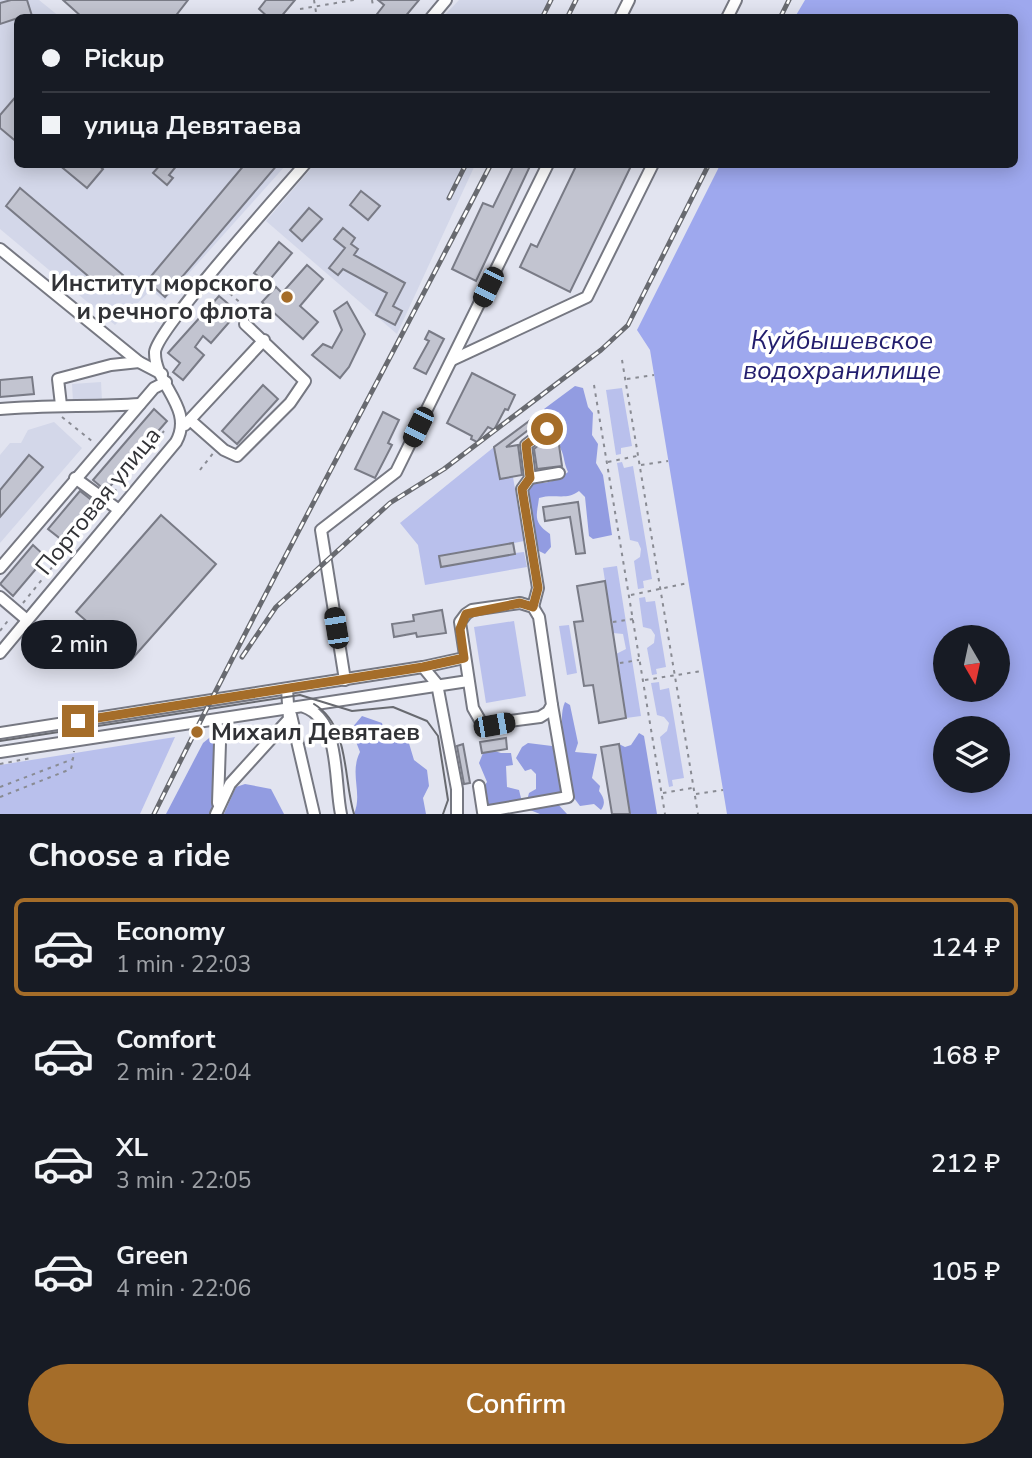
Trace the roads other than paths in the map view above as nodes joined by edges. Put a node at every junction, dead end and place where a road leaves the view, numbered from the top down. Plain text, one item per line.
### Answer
1 (446, 0) edge
2 (434, 14) edge
3 (302, 168) edge
4 (546, 168) edge
5 (651, 168) edge
6 (0, 248) edge
7 (246, 324) road end
8 (264, 340) junction
9 (452, 360) junction
10 (139, 362) junction
11 (164, 378) junction
12 (140, 404) junction
13 (61, 405) junction
14 (0, 409) edge
15 (186, 424) junction
16 (547, 429) dead end
17 (559, 473) dead end
18 (75, 478) junction
19 (530, 478) junction
20 (119, 510) junction
21 (0, 568) edge
22 (0, 597) edge
23 (533, 607) junction
24 (27, 620) junction
25 (0, 653) edge
26 (464, 658) junction
27 (423, 667) junction
28 (345, 680) junction
29 (468, 681) junction
30 (437, 684) junction
31 (287, 689) junction
32 (552, 705) junction
33 (294, 710) junction
34 (216, 720) junction
35 (0, 733) edge
36 (0, 752) edge
37 (479, 786) dead end
38 (217, 812) edge
39 (314, 814) edge
40 (341, 814) edge
41 (457, 814) edge

1 - 2 street
3 - 11 street, Портовая улица
4 - 9 street
5 - 9 street
6 - 10 street
7 - 8 street
8 - 15 street
8 - 15 street
9 - 28 street
10 - 11 street
10 - 13 street
11 - 12 street
11 - 15 street, Портовая улица
12 - 13 street
12 - 18 street
13 - 14 street
15 - 20 street, Портовая улица
16 - 19 street
17 - 19 street
18 - 20 street
18 - 21 street
19 - 23 street
20 - 24 street, Портовая улица
22 - 24 street
23 - 26 street
23 - 32 street
24 - 25 street, Портовая улица
26 - 27 street
26 - 29 street
27 - 28 street
27 - 30 street
28 - 31 street
29 - 30 street
29 - 32 street
30 - 33 street
30 - 41 street
31 - 33 street
31 - 35 street
32 - 37 street
33 - 34 street
33 - 38 street
33 - 39 street
33 - 40 street
34 - 36 street
34 - 38 street

